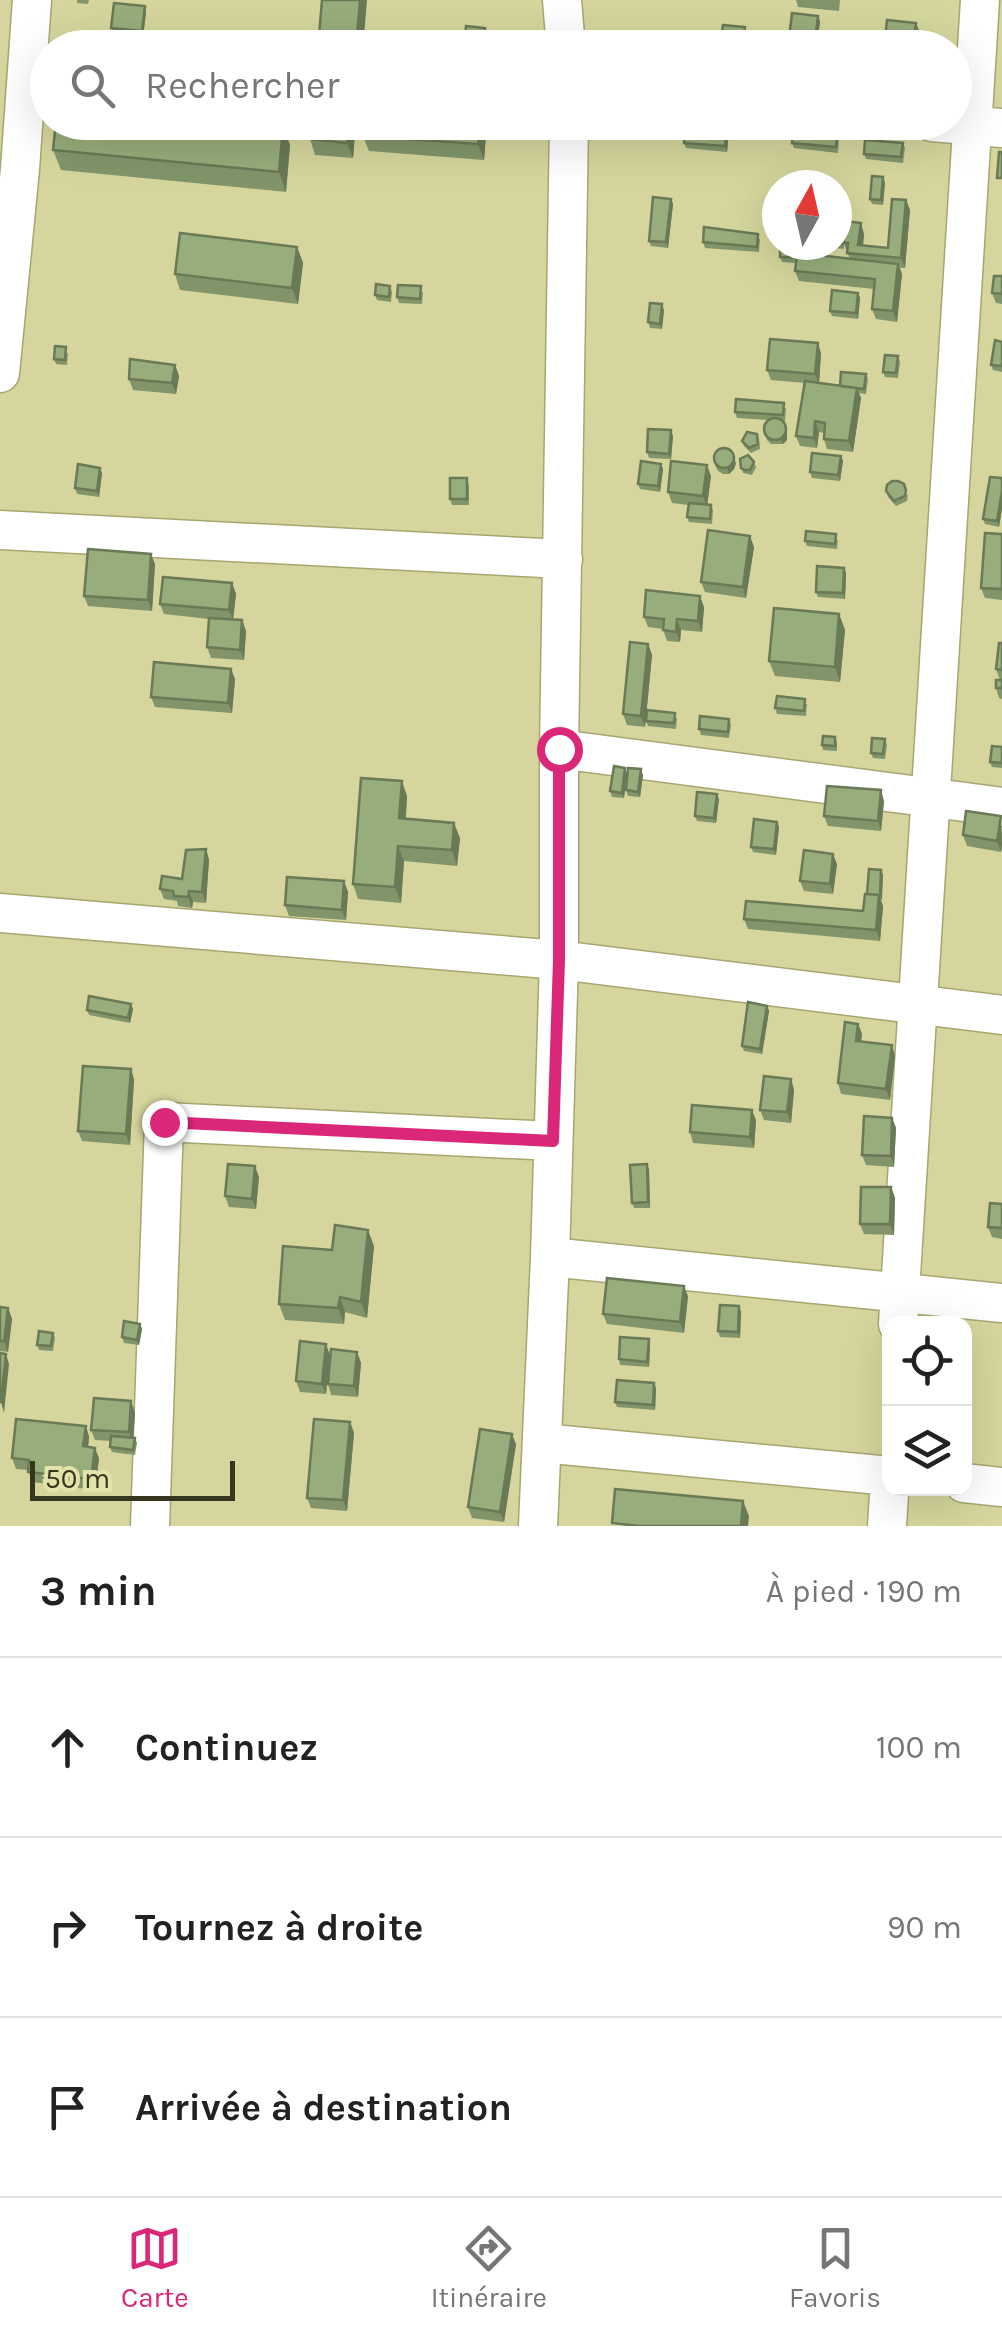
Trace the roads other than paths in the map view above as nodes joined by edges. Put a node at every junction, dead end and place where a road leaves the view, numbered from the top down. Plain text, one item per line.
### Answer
1 (32, 0) edge
2 (562, 0) edge
3 (980, 0) edge
4 (564, 30) edge
5 (988, 127) edge
6 (570, 140) edge
7 (10, 168) edge
8 (0, 373) edge
9 (0, 530) edge
10 (563, 559) junction
11 (559, 749) junction
12 (930, 798) junction
13 (1002, 807) edge
14 (0, 913) edge
15 (559, 960) junction
16 (917, 1004) junction
17 (1002, 1015) edge
18 (553, 1141) junction
19 (550, 1257) junction
20 (1002, 1303) edge
21 (898, 1309) edge
22 (542, 1443) junction
23 (882, 1477) edge
24 (972, 1484) edge
25 (1002, 1486) edge
26 (889, 1496) edge
27 (150, 1526) edge
28 (538, 1526) edge
29 (887, 1526) edge

1 - 7 street
2 - 4 street
3 - 5 street
5 - 12 street
6 - 10 street
7 - 8 street
9 - 10 street
10 - 11 street
11 - 12 street
11 - 15 street
12 - 13 street
12 - 16 street
14 - 15 street
15 - 16 street
15 - 18 street
16 - 17 street
16 - 21 street
18 - 19 street
18 - 27 street
19 - 21 street
19 - 22 street
20 - 21 street
22 - 23 street
22 - 28 street
24 - 25 street
26 - 29 street

